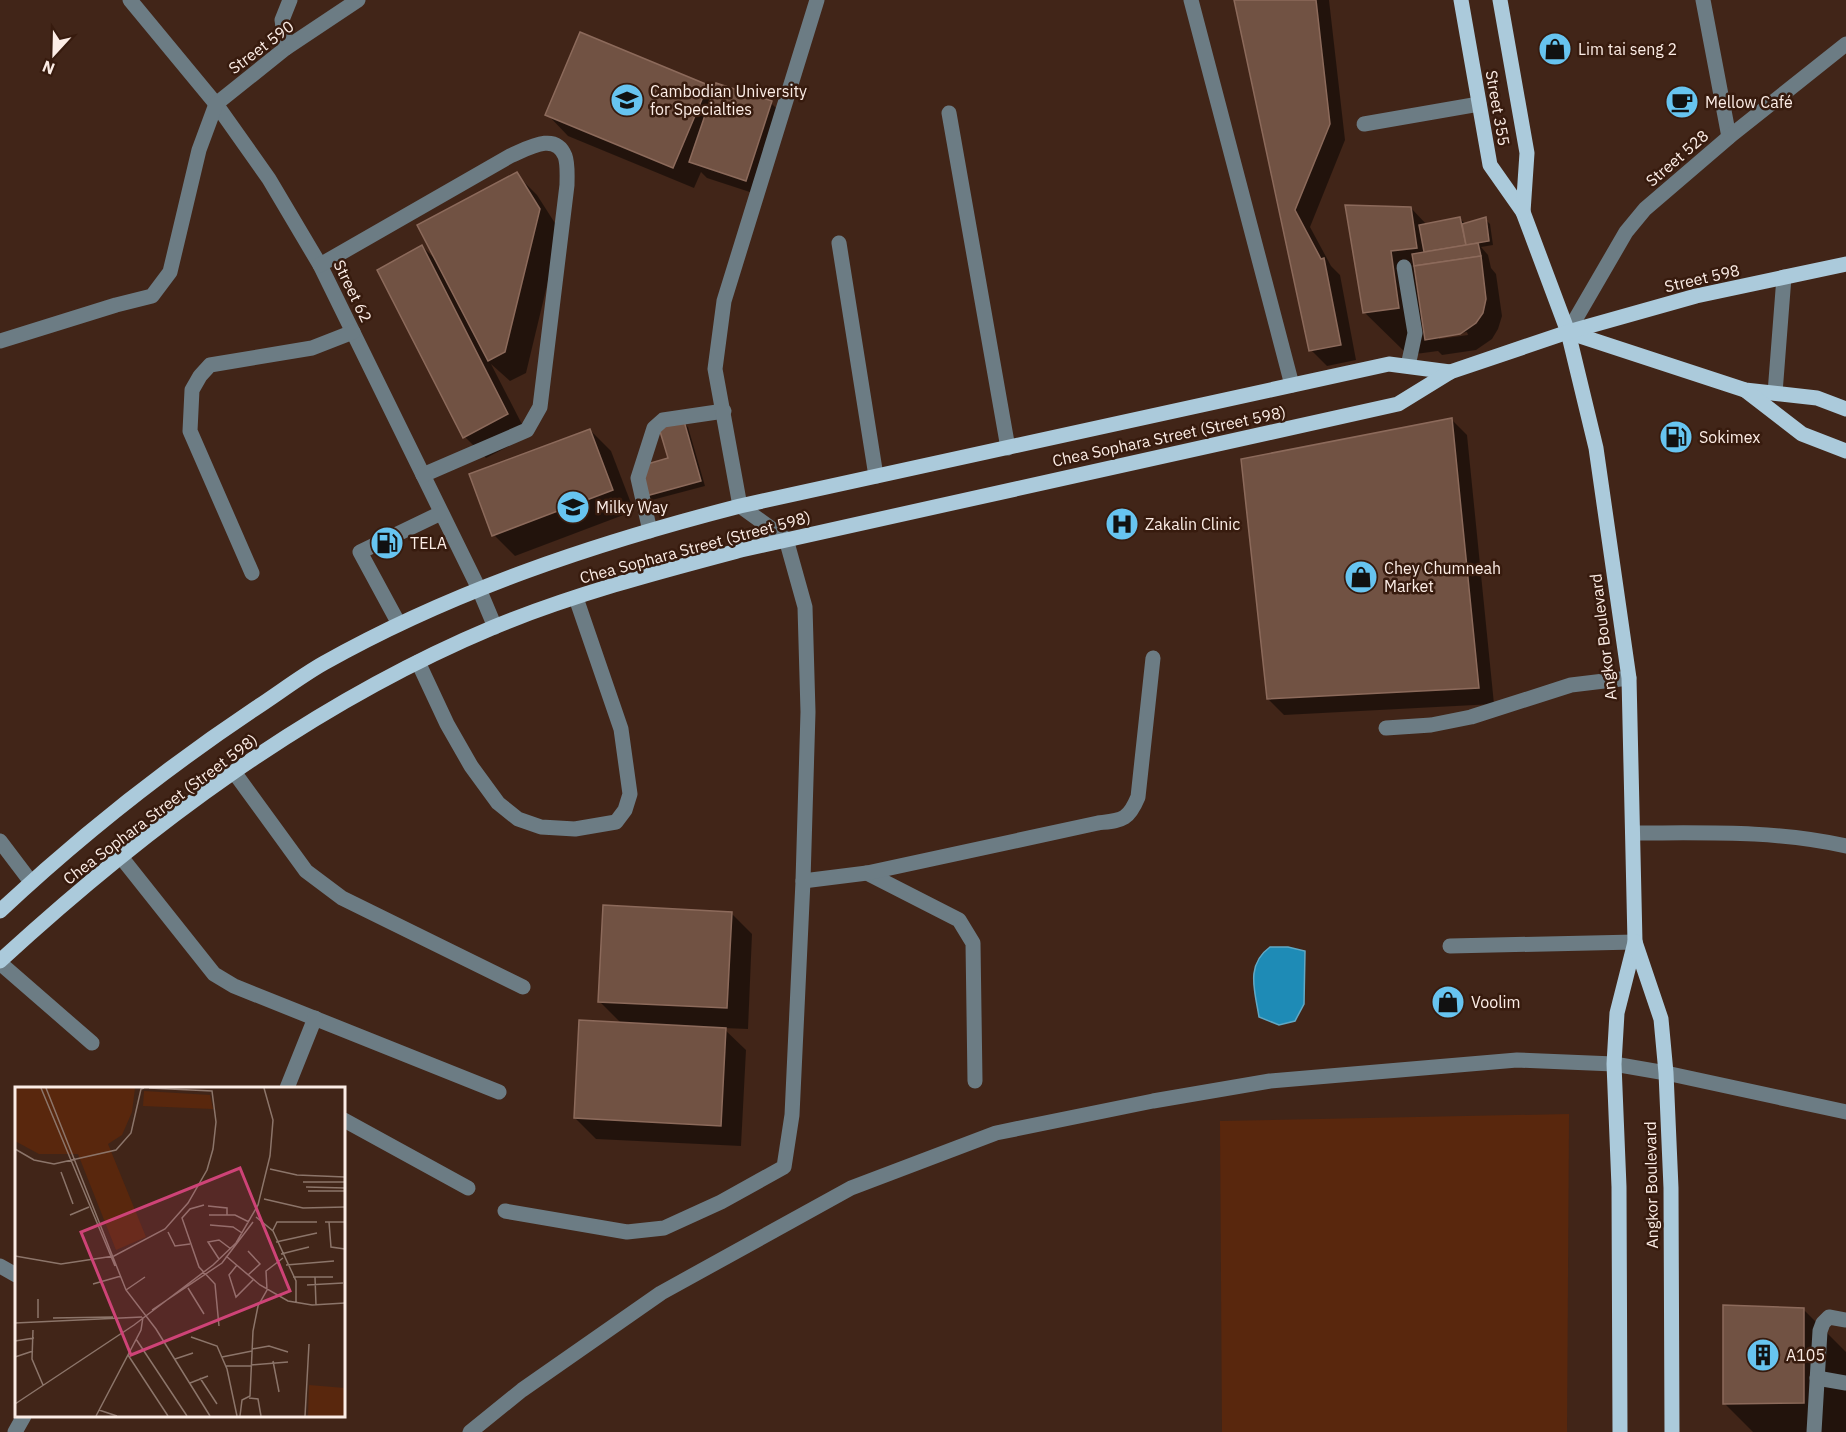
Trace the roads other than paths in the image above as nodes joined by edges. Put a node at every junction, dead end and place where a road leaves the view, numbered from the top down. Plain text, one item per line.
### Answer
1 (130, 0) edge
2 (290, 0) edge
3 (358, 0) edge
4 (817, 0) edge
5 (1191, 0) edge
6 (1461, 0) edge
7 (1500, 0) edge
8 (1703, 0) edge
9 (1846, 44) edge
10 (286, 48) junction
11 (216, 104) junction
12 (1479, 104) junction
13 (949, 113) dead end
14 (1364, 124) dead end
15 (1729, 137) junction
16 (1522, 212) junction
17 (840, 243) dead end
18 (1846, 264) edge
19 (320, 265) junction
20 (1404, 267) dead end
21 (1784, 278) junction
22 (353, 332) junction
23 (1568, 332) junction
24 (0, 341) edge
25 (1408, 366) junction
26 (1450, 372) junction
27 (1292, 385) junction
28 (1745, 390) junction
29 (1775, 393) junction
30 (1846, 408) edge
31 (724, 411) junction
32 (1008, 448) junction
33 (1846, 451) edge
34 (423, 475) junction
35 (876, 476) junction
36 (740, 506) junction
37 (441, 513) junction
38 (650, 531) junction
39 (786, 539) junction
40 (252, 573) dead end
41 (479, 589) junction
42 (576, 598) junction
43 (399, 624) junction
44 (495, 627) junction
45 (1154, 658) dead end
46 (418, 662) junction
47 (1629, 678) junction
48 (1386, 728) dead end
49 (234, 772) junction
50 (1633, 833) junction
51 (0, 841) edge
52 (1846, 846) edge
53 (121, 857) junction
54 (867, 873) junction
55 (803, 881) junction
56 (31, 882) junction
57 (0, 911) edge
58 (1635, 942) junction
59 (1450, 946) dead end
60 (0, 962) edge
61 (524, 987) dead end
62 (315, 1018) junction
63 (92, 1043) dead end
64 (1614, 1064) junction
65 (1666, 1073) junction
66 (975, 1081) dead end
67 (288, 1087) edge
68 (499, 1092) dead end
69 (1846, 1112) edge
70 (345, 1121) edge
71 (468, 1188) dead end
72 (505, 1211) dead end
73 (0, 1266) edge
74 (15, 1274) edge
75 (1846, 1320) edge
76 (1817, 1378) junction
77 (1846, 1383) edge
78 (23, 1417) edge
79 (15, 1432) edge
80 (470, 1432) edge
81 (1620, 1432) edge
82 (1672, 1432) edge
83 (1814, 1432) edge

1 - 11 street, Street 62
2 - 10 street
3 - 10 street, Street 590
4 - 31 street
5 - 27 street
6 - 12 main road, Street 355
7 - 16 main road, Street 355
8 - 15 street
9 - 15 street, Street 528
10 - 11 street, Street 590
11 - 19 street, Street 62
11 - 24 street
12 - 14 street
12 - 16 main road, Street 355
13 - 32 street
15 - 23 street, Street 528
16 - 23 main road, Street 355
17 - 35 street
18 - 21 main road, Street 598
19 - 22 street, Street 62
19 - 34 street
20 - 25 street
21 - 23 main road, Street 598
21 - 29 street
22 - 34 street, Street 62
22 - 40 street
23 - 26 main road, Chea Sophara Street (Street 598)
23 - 28 main road
23 - 47 main road, Angkor Boulevard
25 - 26 main road, Chea Sophara Street (Street 598)
25 - 27 main road, Chea Sophara Street (Street 598)
26 - 39 main road, Chea Sophara Street (Street 598)
27 - 32 main road, Chea Sophara Street (Street 598)
28 - 29 main road
28 - 33 main road
29 - 30 main road
31 - 36 street
31 - 38 street
32 - 35 main road, Chea Sophara Street (Street 598)
34 - 37 street, Street 62
35 - 36 main road, Chea Sophara Street (Street 598)
36 - 38 main road, Chea Sophara Street (Street 598)
36 - 39 street
37 - 41 street, Street 62
37 - 43 street
38 - 41 main road, Chea Sophara Street (Street 598)
39 - 42 main road, Chea Sophara Street (Street 598)
39 - 55 street
41 - 43 main road, Chea Sophara Street (Street 598)
41 - 44 street, Street 62
42 - 44 main road, Chea Sophara Street (Street 598)
42 - 46 street
43 - 56 main road, Chea Sophara Street (Street 598)
44 - 46 main road, Chea Sophara Street (Street 598)
45 - 54 street
46 - 49 main road, Chea Sophara Street (Street 598)
47 - 48 street
47 - 50 main road, Angkor Boulevard
49 - 53 main road, Chea Sophara Street (Street 598)
49 - 61 street
50 - 52 street
50 - 58 main road, Angkor Boulevard
51 - 56 street
53 - 60 main road, Chea Sophara Street (Street 598)
53 - 62 street
54 - 55 street
54 - 66 street
55 - 72 street
56 - 57 main road, Chea Sophara Street (Street 598)
58 - 59 street
58 - 64 main road, Angkor Boulevard
58 - 65 main road, Angkor Boulevard
60 - 63 street
62 - 67 street
62 - 68 street
64 - 65 street
64 - 80 street
64 - 81 main road, Angkor Boulevard
65 - 69 street
65 - 82 main road, Angkor Boulevard
70 - 71 street
73 - 74 street
75 - 76 street
76 - 77 street
76 - 83 street
78 - 79 street

